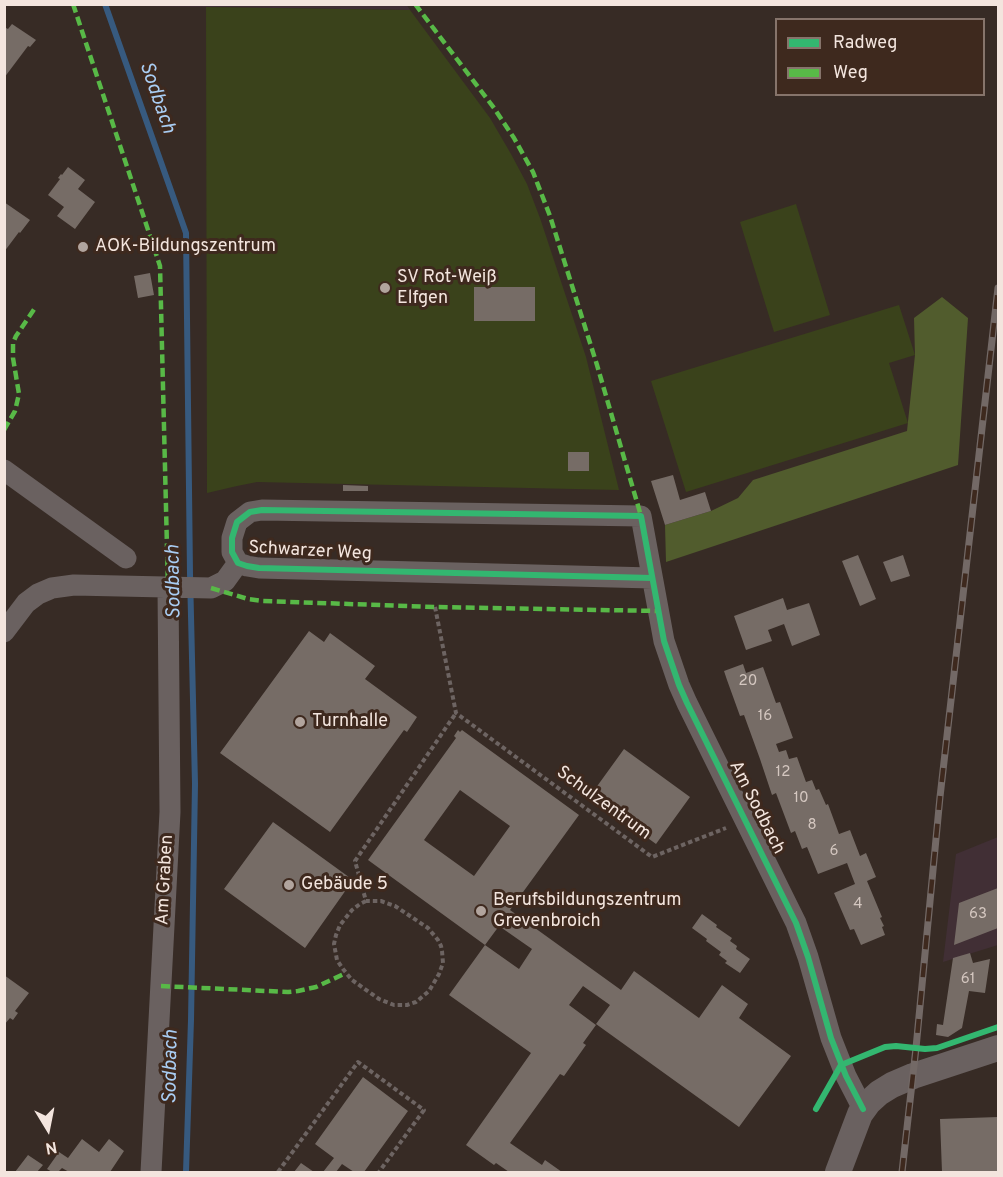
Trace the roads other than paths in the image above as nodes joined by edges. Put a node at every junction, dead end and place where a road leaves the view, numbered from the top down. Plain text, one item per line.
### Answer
1 (4, 470) edge
2 (641, 516) joint
3 (126, 558) dead end
4 (238, 563) junction
5 (652, 578) junction
6 (168, 588) junction
7 (4, 632) edge
8 (999, 1048) edge
9 (863, 1109) junction
10 (151, 1173) edge
11 (838, 1173) edge

1 - 3 street
2 - 4 street, Schwarzer Weg
2 - 5 street, Am Sodbach
4 - 5 street, Schwarzer Weg
4 - 6 street, Schwarzer Weg
5 - 9 street, Am Sodbach
6 - 7 street, Schwarzer Weg
6 - 10 street, Am Graben
8 - 9 street
9 - 11 street

